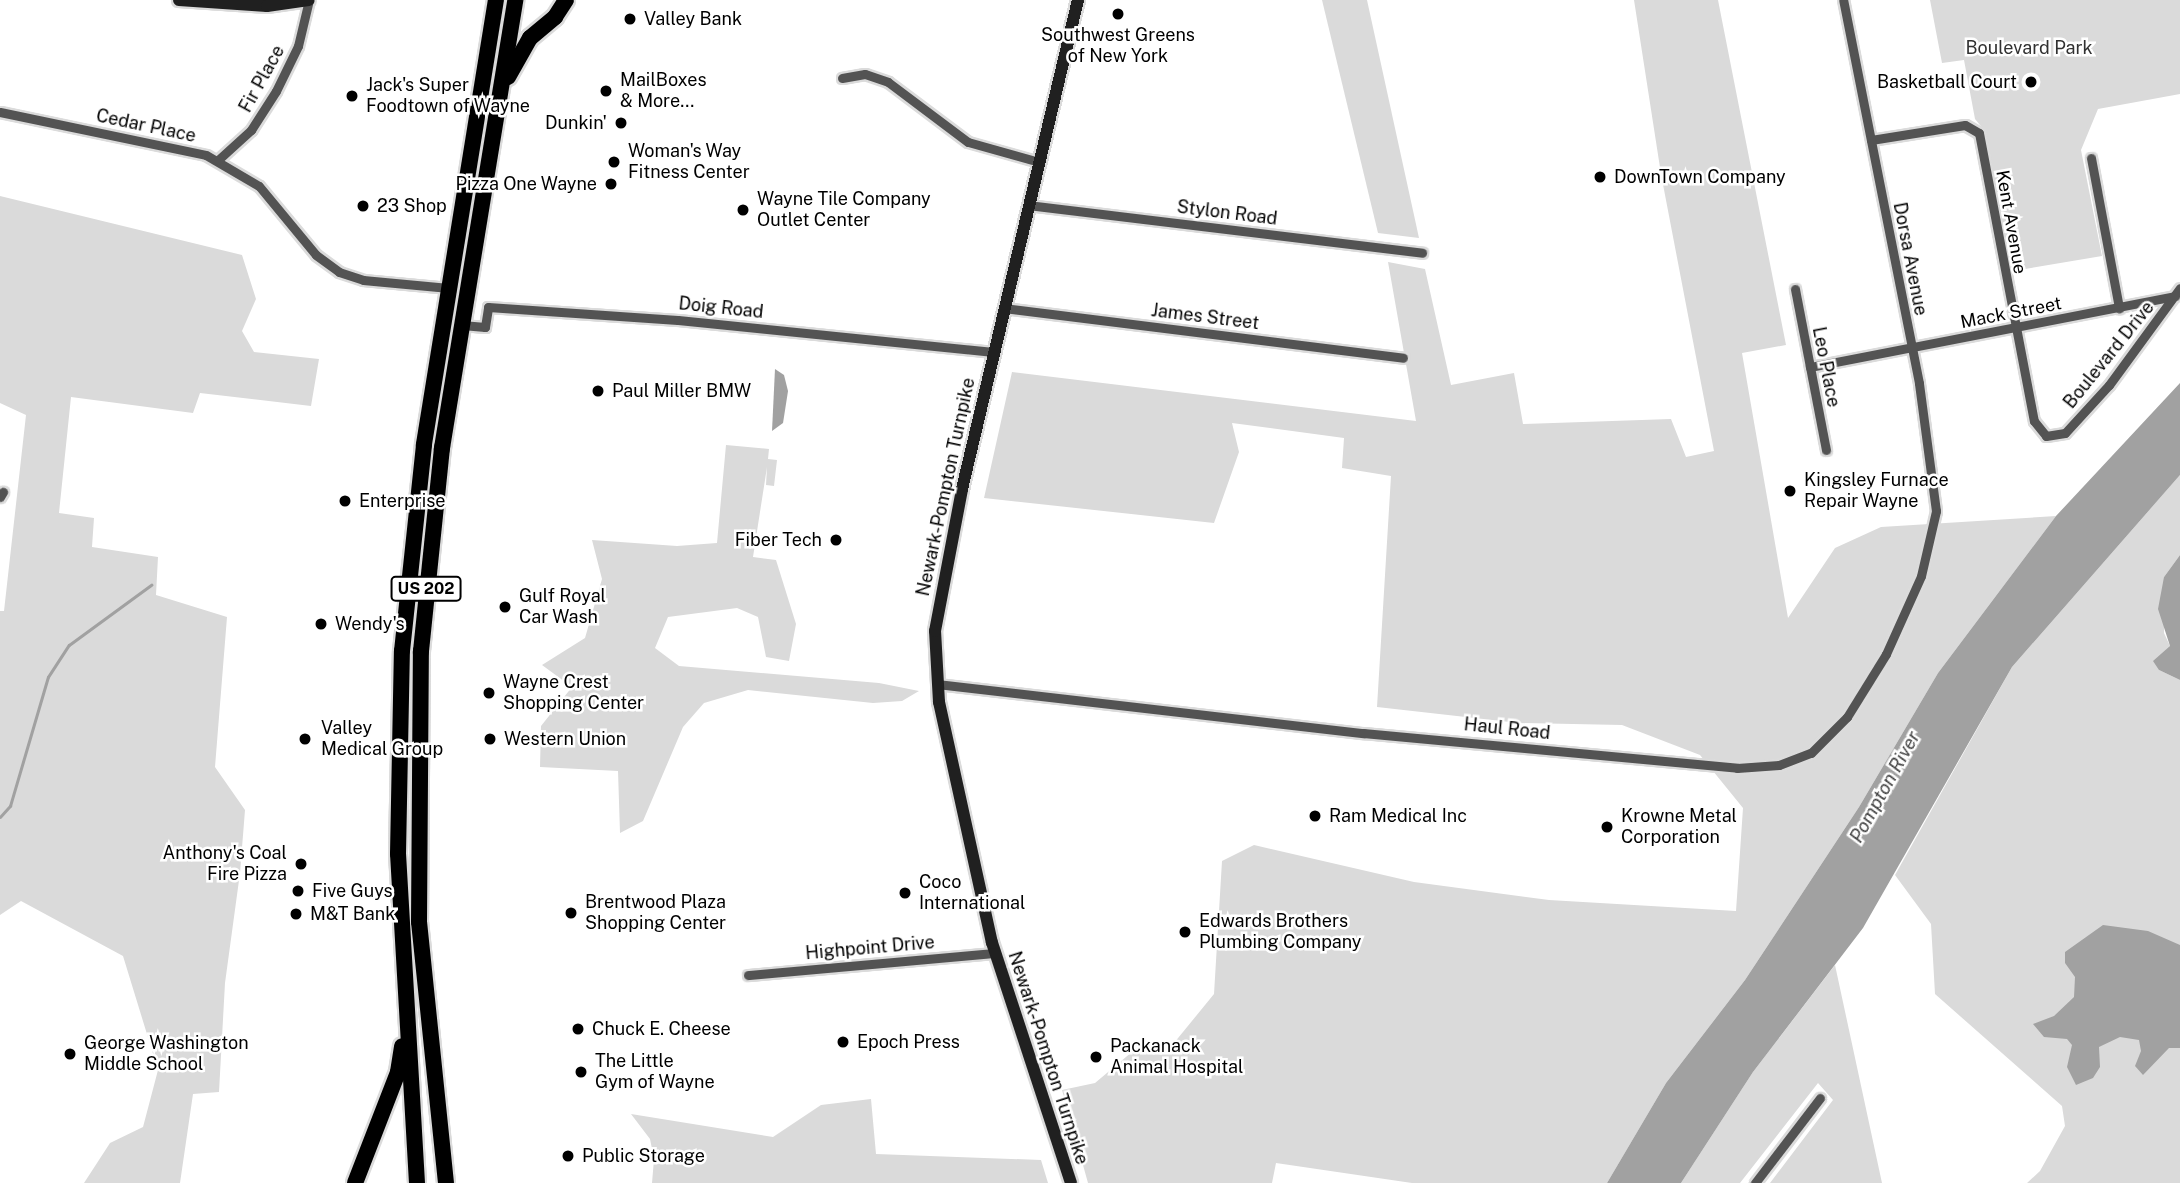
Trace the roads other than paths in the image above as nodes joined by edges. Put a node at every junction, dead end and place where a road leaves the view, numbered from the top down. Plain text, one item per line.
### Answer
1 (179, 0) edge
2 (309, 0) edge
3 (496, 0) edge
4 (515, 0) edge
5 (566, 0) edge
6 (1078, 0) edge
7 (1843, 0) edge
8 (842, 78) dead end
9 (498, 102) junction
10 (0, 112) edge
11 (1871, 140) junction
12 (2091, 159) dead end
13 (218, 160) junction
14 (1039, 162) junction
15 (1028, 205) junction
16 (1422, 253) dead end
17 (449, 288) junction
18 (1795, 289) dead end
19 (2178, 292) edge
20 (1004, 308) junction
21 (2119, 308) junction
22 (462, 325) junction
23 (2015, 328) junction
24 (1912, 348) junction
25 (993, 352) junction
26 (1404, 358) dead end
27 (1810, 367) junction
28 (2032, 410) joint
29 (1826, 450) dead end
30 (1933, 526) joint
31 (937, 684) junction
32 (995, 953) junction
33 (748, 975) dead end
34 (406, 1026) junction
35 (411, 1086) junction
36 (1820, 1098) dead end
37 (1757, 1180) edge
38 (355, 1183) edge
39 (417, 1183) edge
40 (425, 1183) edge
41 (446, 1183) edge
42 (1071, 1183) edge

1 - 2 main road
2 - 13 street, Fir Place
3 - 17 highway, US 202
4 - 9 highway, US 202
5 - 9 highway
6 - 14 main road, Newark-Pompton Turnpike
7 - 11 street, Dorsa Avenue
8 - 14 street
9 - 22 highway, US 202
10 - 13 street, Cedar Place
11 - 23 street, Kent Avenue
11 - 24 street, Dorsa Avenue
12 - 21 street
13 - 17 street, Cedar Place
14 - 15 main road, Newark-Pompton Turnpike
15 - 16 street, Stylon Road
15 - 20 main road, Newark-Pompton Turnpike
17 - 34 highway, US 202
18 - 27 street, Leo Place
19 - 21 street, Mack Street
19 - 28 street, Boulevard Drive
20 - 25 main road, Newark-Pompton Turnpike
20 - 26 street, James Street
21 - 23 street, Mack Street
22 - 25 street, Doig Road
22 - 41 highway, US 202
23 - 24 street, Mack Street
23 - 28 street, Kent Avenue
24 - 27 street, Mack Street
24 - 30 street, Dorsa Avenue
25 - 31 main road, Newark-Pompton Turnpike
27 - 29 street, Leo Place
30 - 31 street, Haul Road
31 - 32 main road, Newark-Pompton Turnpike
32 - 33 street, Highpoint Drive
32 - 42 main road, Newark-Pompton Turnpike
34 - 35 highway, US 202
34 - 38 highway
35 - 39 highway, US 202
35 - 40 highway
36 - 37 street

